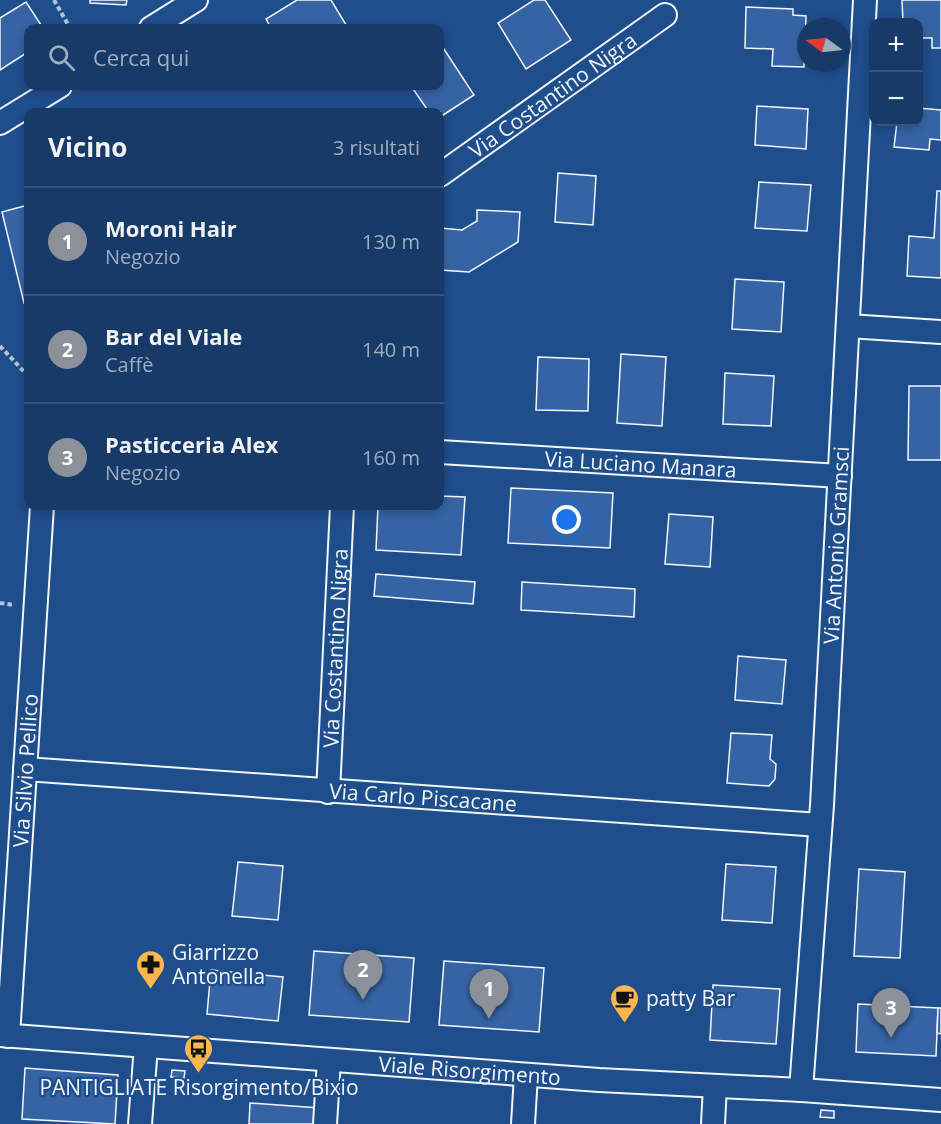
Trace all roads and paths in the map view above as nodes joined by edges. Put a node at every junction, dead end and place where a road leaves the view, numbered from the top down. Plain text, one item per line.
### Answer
1 (54, 0) edge
2 (196, 0) edge
3 (865, 0) edge
4 (665, 15) dead end
5 (68, 24) edge
6 (157, 24) edge
7 (54, 90) edge
8 (24, 108) edge
9 (24, 108) edge
10 (0, 123) edge
11 (444, 172) edge
12 (848, 326) junction
13 (941, 332) edge
14 (0, 346) edge
15 (24, 372) edge
16 (444, 452) edge
17 (840, 476) junction
18 (42, 510) edge
19 (342, 510) edge
20 (25, 769) junction
21 (328, 792) junction
22 (820, 825) junction
23 (4, 1035) edge
24 (146, 1046) junction
25 (329, 1060) junction
26 (526, 1075) junction
27 (715, 1086) junction
28 (801, 1089) junction
29 (941, 1100) edge
30 (140, 1124) edge
31 (325, 1124) edge
32 (523, 1124) edge
33 (713, 1124) edge

1 - 5 path
2 - 6 street
3 - 12 street, Via Antonio Gramsci
4 - 11 street, Via Costantino Nigra
7 - 8 street
9 - 10 street
12 - 13 street
12 - 17 street, Via Antonio Gramsci
14 - 15 path
16 - 17 street, Via Luciano Manara
17 - 22 street, Via Antonio Gramsci
18 - 20 street, Via Silvio Pellico
19 - 21 street, Via Costantino Nigra
20 - 21 street, Via Carlo Piscacane
20 - 23 street, Via Silvio Pellico
21 - 22 street, Via Carlo Piscacane
22 - 28 street, Via Antonio Gramsci
23 - 24 street, Viale Risorgimento
24 - 25 street, Viale Risorgimento
24 - 30 street
25 - 26 street, Viale Risorgimento
25 - 31 street
26 - 27 street, Viale Risorgimento
26 - 32 street
27 - 28 street, Viale Risorgimento
27 - 33 street
28 - 29 street, Viale Risorgimento

